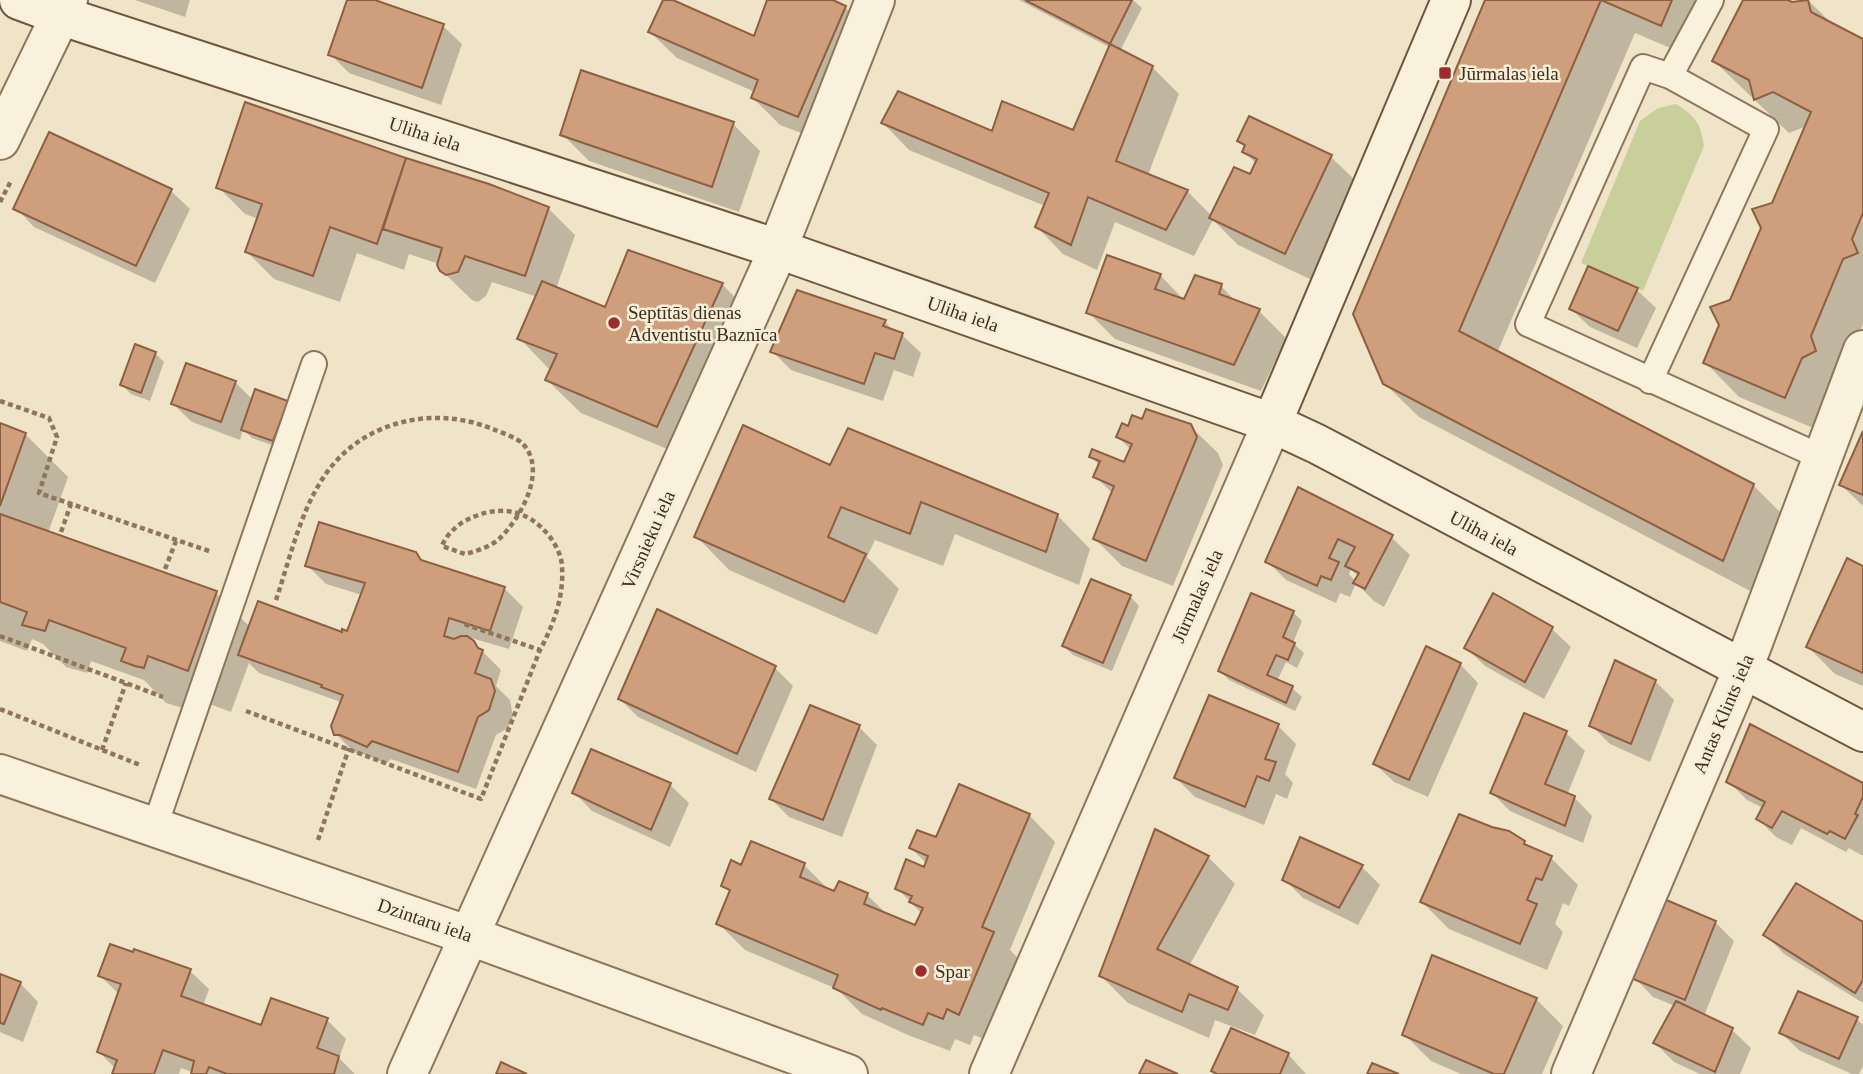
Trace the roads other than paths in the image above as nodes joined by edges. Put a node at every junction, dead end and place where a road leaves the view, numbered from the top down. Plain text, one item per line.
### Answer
1 (19, 0) edge
2 (875, 0) edge
3 (1451, 0) edge
4 (1711, 0) edge
5 (65, 8) edge
6 (1670, 76) junction
7 (0, 140) edge
8 (778, 249) junction
9 (1863, 350) edge
10 (314, 364) dead end
11 (1650, 382) junction
12 (1272, 423) junction
13 (1821, 457) junction
14 (1743, 669) junction
15 (1863, 732) edge
16 (0, 774) edge
17 (155, 826) junction
18 (470, 936) junction
19 (407, 1074) edge
20 (848, 1074) edge
21 (989, 1074) edge
22 (1571, 1074) edge

1 - 5 street, Uliha iela
2 - 8 street, Virsnieku iela
3 - 12 street, Jūrmalas iela
4 - 6 lane
5 - 7 street
5 - 8 street, Uliha iela
6 - 11 lane
6 - 11 lane
8 - 12 street, Uliha iela
8 - 18 street, Virsnieku iela
9 - 13 street, Antas Klints iela
10 - 17 lane
11 - 13 lane
12 - 14 street, Uliha iela
12 - 21 street, Jūrmalas iela
13 - 14 street, Antas Klints iela
14 - 15 street, Uliha iela
14 - 22 street, Antas Klints iela
16 - 17 street, Dzintaru iela
17 - 18 street, Dzintaru iela
18 - 19 street, Virsnieku iela
18 - 20 street, Dzintaru iela

